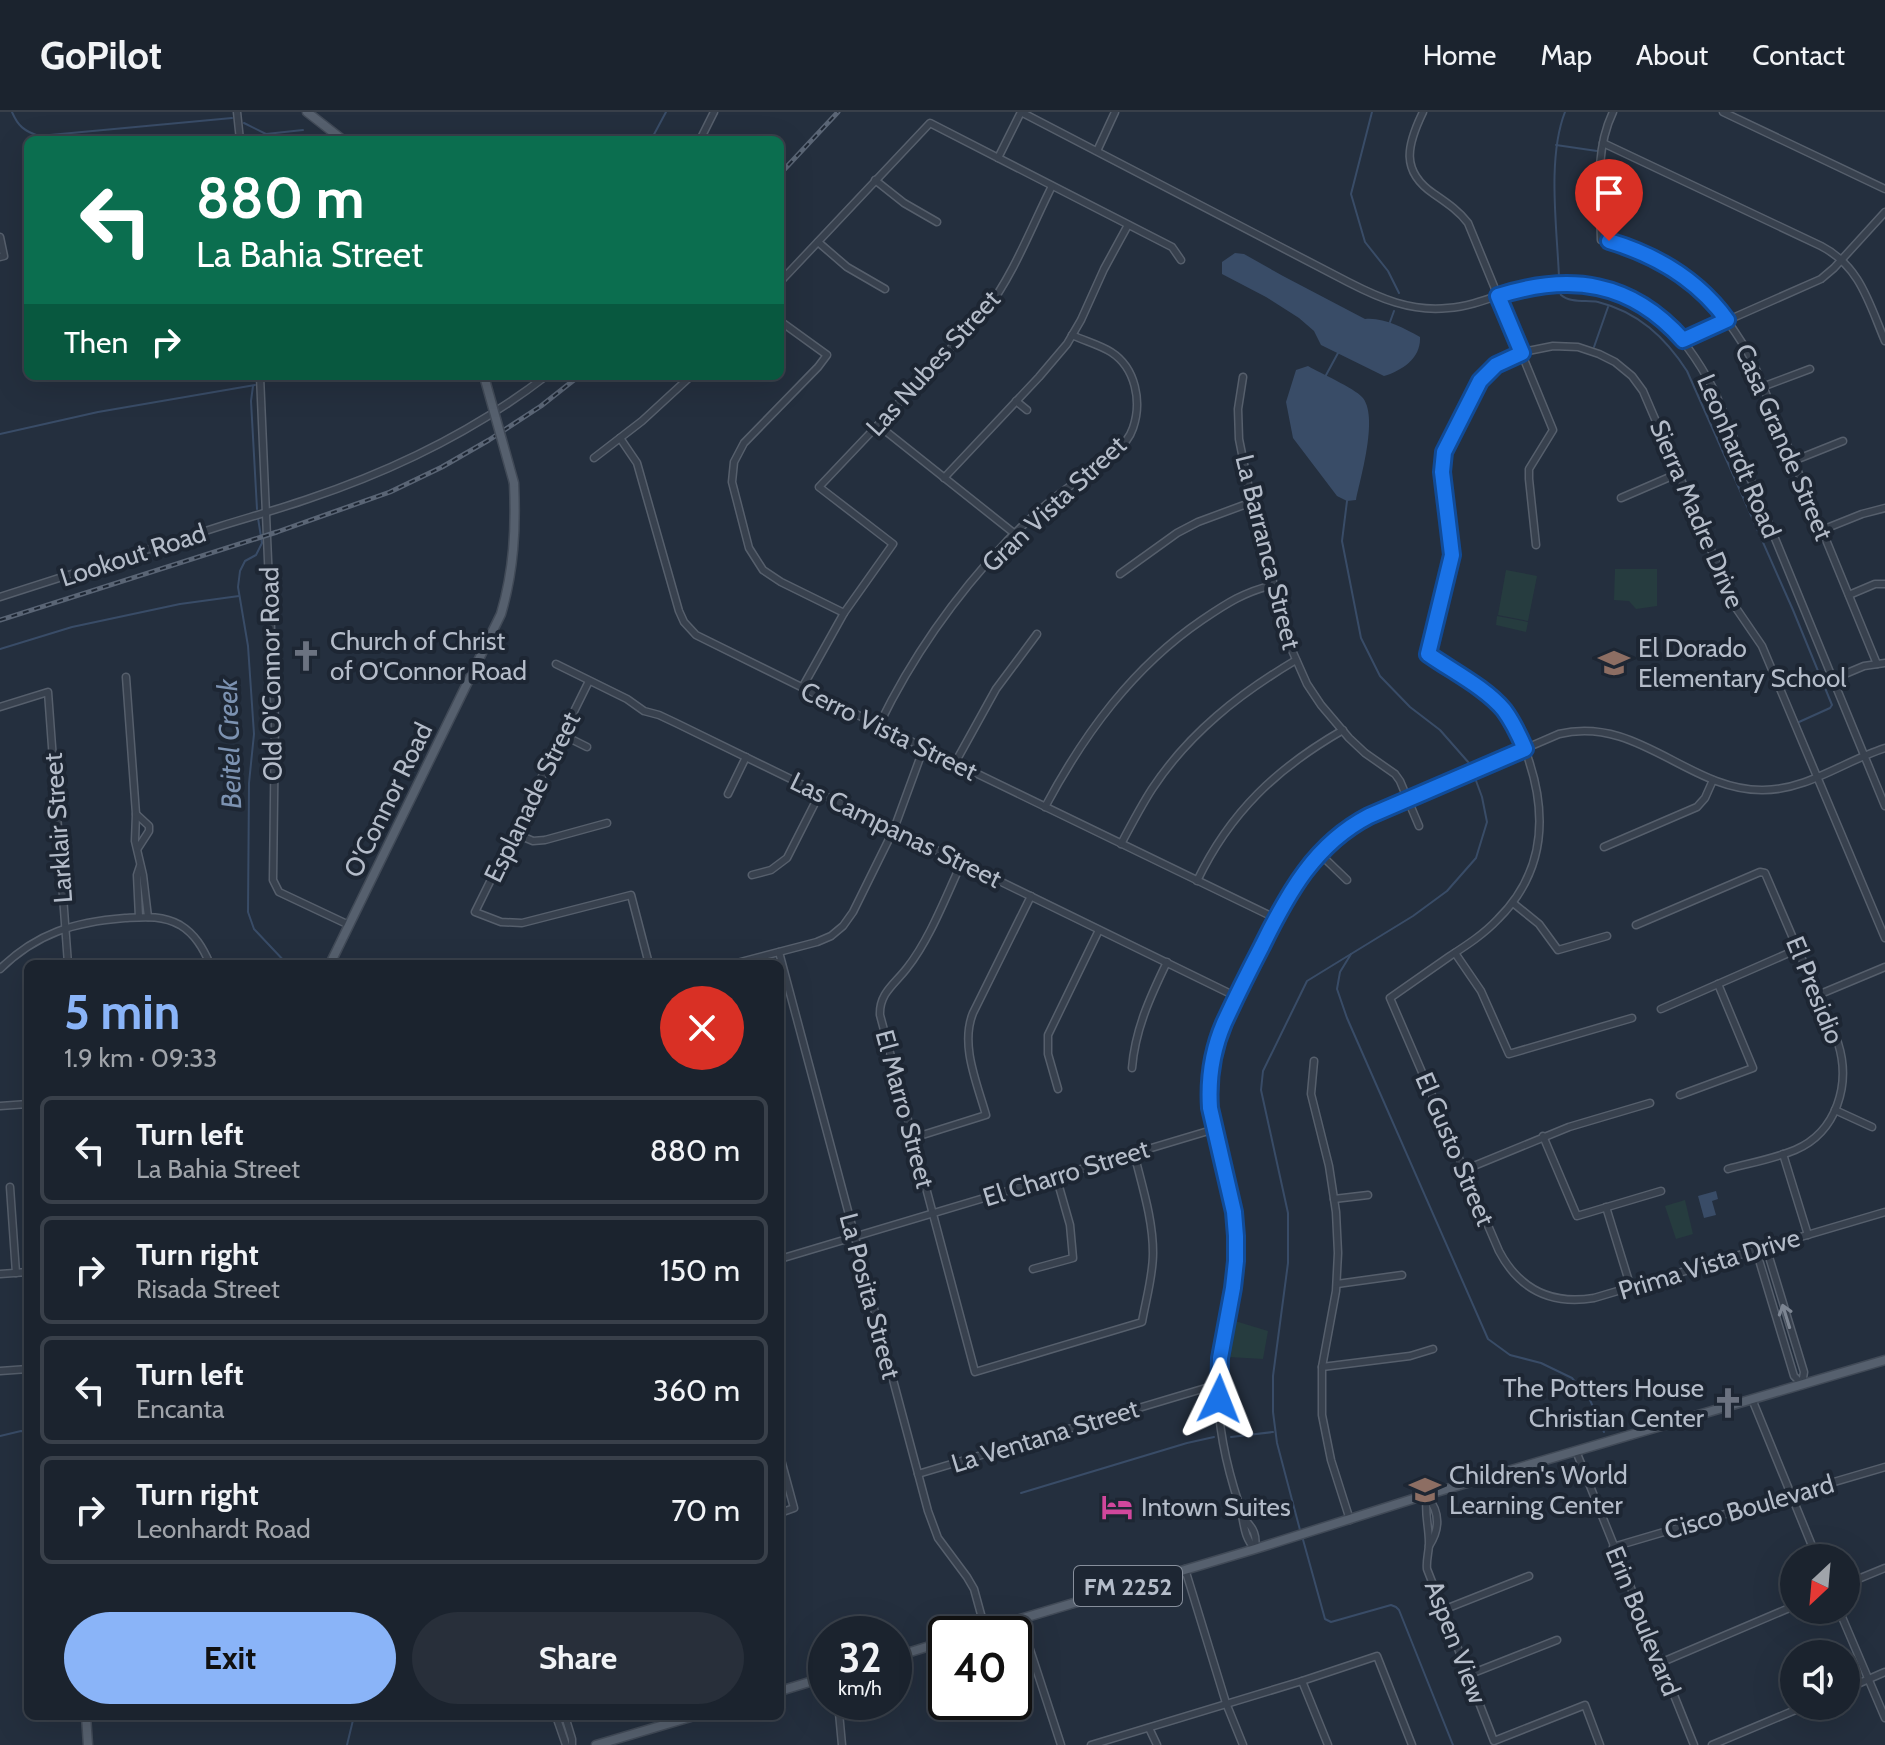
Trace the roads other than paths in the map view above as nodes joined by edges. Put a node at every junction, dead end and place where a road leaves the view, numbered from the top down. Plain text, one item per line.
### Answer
1 (237, 112) edge
2 (307, 112) edge
3 (714, 112) edge
4 (1021, 112) edge
5 (1115, 112) edge
6 (1423, 112) edge
7 (1613, 112) edge
8 (1723, 112) edge
9 (240, 136) edge
10 (338, 136) edge
11 (702, 136) edge
12 (1603, 143) junction
13 (1097, 151) junction
14 (998, 158) junction
15 (875, 180) junction
16 (1052, 186) junction
17 (1885, 189) edge
18 (1885, 212) edge
19 (937, 222) dead end
20 (1128, 225) junction
21 (0, 237) edge
22 (818, 242) junction
23 (2, 256) edge
24 (1842, 259) junction
25 (1181, 260) dead end
26 (784, 278) edge
27 (885, 289) dead end
28 (1498, 296) junction
29 (1727, 320) junction
30 (784, 324) edge
31 (1072, 335) junction
32 (1683, 340) junction
33 (1885, 341) edge
34 (1522, 353) junction
35 (1810, 369) dead end
36 (1243, 377) dead end
37 (260, 380) edge
38 (485, 380) edge
39 (540, 380) edge
40 (687, 380) edge
41 (1762, 387) junction
42 (1016, 401) junction
43 (1027, 410) dead end
44 (878, 425) junction
45 (620, 438) junction
46 (1843, 441) dead end
47 (594, 458) dead end
48 (1793, 461) junction
49 (1679, 473) junction
50 (944, 478) junction
51 (1621, 498) dead end
52 (1252, 502) junction
53 (1885, 508) edge
54 (266, 512) junction
55 (1822, 530) junction
56 (1015, 534) junction
57 (1536, 545) dead end
58 (1120, 574) dead end
59 (1885, 584) edge
60 (1273, 585) junction
61 (1849, 595) junction
62 (0, 597) edge
63 (844, 613) junction
64 (1037, 634) dead end
65 (1296, 660) junction
66 (1885, 663) edge
67 (556, 664) dead end
68 (1877, 664) junction
69 (126, 677) dead end
70 (1833, 679) junction
71 (589, 681) junction
72 (802, 688) junction
73 (0, 707) edge
74 (879, 725) junction
75 (1343, 730) junction
76 (563, 735) junction
77 (587, 747) dead end
78 (924, 747) junction
79 (1885, 748) edge
80 (1525, 749) junction
81 (1864, 755) junction
82 (746, 757) junction
83 (955, 763) junction
84 (1818, 777) junction
85 (1713, 780) junction
86 (820, 793) junction
87 (728, 794) dead end
88 (1408, 800) junction
89 (1885, 806) edge
90 (1045, 807) junction
91 (136, 814) junction
92 (607, 823) dead end
93 (1419, 826) dead end
94 (894, 829) junction
95 (514, 833) junction
96 (1121, 844) junction
97 (1604, 847) dead end
98 (138, 848) junction
99 (1319, 853) junction
100 (962, 862) junction
101 (140, 866) junction
102 (752, 875) dead end
103 (1347, 880) dead end
104 (1197, 881) junction
105 (1031, 896) junction
106 (1513, 903) junction
107 (139, 917) junction
108 (148, 917) junction
109 (1275, 918) junction
110 (349, 925) junction
111 (1636, 925) dead end
112 (66, 928) junction
113 (1099, 930) junction
114 (1607, 936) dead end
115 (1885, 938) edge
116 (1798, 949) junction
117 (779, 952) junction
118 (1455, 953) junction
119 (68, 960) edge
120 (208, 960) edge
121 (332, 960) edge
122 (648, 960) edge
123 (748, 960) edge
124 (781, 960) edge
125 (1167, 962) junction
126 (1885, 967) edge
127 (0, 969) edge
128 (784, 971) edge
129 (1718, 984) junction
130 (1818, 995) junction
131 (1237, 997) junction
132 (1661, 1009) dead end
133 (1632, 1018) dead end
134 (1314, 1061) dead end
135 (1132, 1068) dead end
136 (1058, 1089) dead end
137 (1680, 1095) dead end
138 (1650, 1103) dead end
139 (24, 1104) edge
140 (0, 1106) edge
141 (1835, 1110) junction
142 (1872, 1127) dead end
143 (1215, 1129) junction
144 (1543, 1136) junction
145 (913, 1138) junction
146 (1134, 1153) junction
147 (1783, 1154) junction
148 (1728, 1169) dead end
149 (1464, 1170) junction
150 (1056, 1176) junction
151 (10, 1187) dead end
152 (1661, 1191) dead end
153 (1368, 1195) dead end
154 (1334, 1199) junction
155 (1606, 1207) junction
156 (1885, 1212) edge
157 (933, 1213) junction
158 (1808, 1235) junction
159 (854, 1237) junction
160 (1766, 1247) junction
161 (1756, 1250) junction
162 (784, 1258) edge
163 (1033, 1269) dead end
164 (24, 1272) edge
165 (16, 1273) junction
166 (0, 1274) edge
167 (1402, 1275) dead end
168 (1337, 1284) junction
169 (1631, 1288) junction
170 (1534, 1290) joint
171 (1433, 1349) dead end
172 (1885, 1360) edge
173 (1322, 1367) junction
174 (24, 1369) edge
175 (0, 1371) edge
176 (1219, 1384) junction
177 (1802, 1384) junction
178 (1752, 1399) junction
179 (1576, 1451) junction
180 (1885, 1467) edge
181 (784, 1471) edge
182 (918, 1474) junction
183 (1790, 1495) junction
184 (1427, 1496) junction
185 (784, 1512) edge
186 (1350, 1520) junction
187 (1811, 1544) edge
188 (1613, 1547) junction
189 (1255, 1549) junction
190 (1885, 1568) edge
191 (1185, 1569) junction
192 (1529, 1576) dead end
193 (1860, 1578) edge
194 (1443, 1610) junction
195 (1780, 1612) edge
196 (982, 1616) edge
197 (1030, 1616) edge
198 (1845, 1624) edge
199 (1557, 1640) dead end
200 (1032, 1656) edge
201 (1660, 1663) junction
202 (1885, 1672) edge
203 (1468, 1675) junction
204 (1869, 1679) junction
205 (1302, 1681) junction
206 (808, 1682) edge
207 (1860, 1683) edge
208 (784, 1690) edge
209 (1226, 1703) junction
210 (1780, 1716) edge
211 (1885, 1718) edge
212 (86, 1720) edge
213 (558, 1720) edge
214 (566, 1720) edge
215 (680, 1720) edge
216 (840, 1720) edge
217 (1149, 1728) junction
218 (88, 1745) edge
219 (569, 1745) edge
220 (596, 1745) edge
221 (842, 1745) edge
222 (1061, 1745) edge
223 (1091, 1745) edge
224 (1157, 1745) edge
225 (1243, 1745) edge
226 (1328, 1745) edge
227 (1412, 1745) edge
228 (1600, 1745) edge
229 (1694, 1745) edge
230 (1712, 1745) edge

1 - 9 street
2 - 10 main road
3 - 11 street
4 - 13 street, Leonhardt Road
4 - 14 street
5 - 13 street
6 - 28 street
7 - 12 street
8 - 17 street
12 - 24 street
12 - 29 street, Casa Grande Street
13 - 28 street, Leonhardt Road
14 - 15 street
14 - 16 street
15 - 19 street
15 - 22 street
16 - 20 street
16 - 44 street, Las Nubes Street
18 - 24 street
20 - 25 street
20 - 31 street
21 - 23 street
22 - 26 street
22 - 27 street
24 - 29 street
24 - 33 street
28 - 32 street, Leonhardt Road
28 - 34 street
29 - 32 street
29 - 41 street, Casa Grande Street
30 - 63 street
31 - 42 street
31 - 56 street, Gran Vista Street
32 - 70 street, Leonhardt Road
34 - 49 street, Sierra Madre Drive
34 - 57 street
34 - 80 street
35 - 41 street
36 - 52 street, La Barranca Street
37 - 54 street, Old O'Connor Road
38 - 110 main road, O'Connor Road, bridge
39 - 54 street, Lookout Road
40 - 45 street
41 - 48 street, Casa Grande Street
42 - 43 street
42 - 50 street
44 - 50 street
44 - 63 street, Las Nubes Street
45 - 47 street
45 - 72 street, Cerro Vista Street
46 - 48 street
48 - 55 street, Casa Grande Street
49 - 51 street
49 - 84 street, Sierra Madre Drive
50 - 56 street
52 - 58 street
52 - 60 street, La Barranca Street
53 - 55 street
54 - 62 street, Lookout Road
54 - 110 street, Old O'Connor Road
55 - 61 street, Casa Grande Street
56 - 74 street, Gran Vista Street
59 - 61 street
60 - 65 street, La Barranca Street
60 - 90 street
61 - 68 street, Casa Grande Street
63 - 72 street
64 - 83 street
65 - 75 street, La Barranca Street
65 - 96 street
66 - 68 street
67 - 71 street, Las Campanas Street
68 - 70 street
69 - 91 street
70 - 81 street, Leonhardt Road
71 - 76 street, Esplanade Street
71 - 82 street, Las Campanas Street
72 - 74 street, Cerro Vista Street
73 - 112 street, Larklair Street
74 - 78 street, Cerro Vista Street
75 - 88 street, La Barranca Street
75 - 104 street
76 - 77 street
76 - 95 street, Esplanade Street
78 - 83 street, Cerro Vista Street
78 - 94 street
79 - 81 street
80 - 85 street
80 - 88 street
80 - 106 street
81 - 84 street
81 - 89 street, Leonhardt Road
82 - 86 street, Las Campanas Street
82 - 87 street
83 - 90 street, Cerro Vista Street
84 - 85 street
84 - 115 street, Sierra Madre Drive
85 - 97 street
86 - 94 street, Las Campanas Street
86 - 102 street
88 - 93 street, La Barranca Street
88 - 99 street
90 - 96 street, Cerro Vista Street
91 - 98 street
91 - 98 street
92 - 95 street
94 - 100 street, Las Campanas Street
94 - 117 street
95 - 122 street, Esplanade Street
96 - 104 street, Cerro Vista Street
98 - 101 street
99 - 103 street
99 - 109 street
100 - 105 street, Las Campanas Street
100 - 145 street, El Marro Street
101 - 107 street
101 - 108 street
104 - 109 street, Cerro Vista Street
105 - 113 street, Las Campanas Street
105 - 145 street
106 - 114 street
106 - 118 street
107 - 108 street
107 - 112 street
108 - 120 street
109 - 131 street
110 - 121 main road, O'Connor Road
111 - 116 street, El Presidio
112 - 119 street, Larklair Street
112 - 127 street
113 - 125 street, Las Campanas Street
113 - 136 street
116 - 129 street
116 - 130 street, El Presidio
117 - 123 street
117 - 124 street, La Posita Street
118 - 133 street
118 - 149 street, El Gusto Street
125 - 131 street, Las Campanas Street
125 - 135 street
126 - 130 street
128 - 159 street, La Posita Street
129 - 132 street
129 - 137 street
130 - 141 street, El Presidio
131 - 143 street
134 - 154 street
138 - 144 street
139 - 140 street
141 - 142 street
141 - 147 street
143 - 146 street, El Charro Street
143 - 176 street
144 - 149 street
144 - 155 street
145 - 157 street, El Marro Street
146 - 150 street, El Charro Street
146 - 157 street, El Marro Street
147 - 148 street
147 - 158 street
149 - 170 street, El Gusto Street
150 - 157 street, El Charro Street
150 - 163 street
151 - 165 street
152 - 155 street
153 - 154 street
154 - 168 street
155 - 169 street
156 - 158 street, Prima Vista Drive
157 - 159 street, El Charro Street
158 - 160 street, Prima Vista Drive
159 - 162 street, El Charro Street
159 - 182 street, La Posita Street
160 - 161 street, Prima Vista Drive
177 -> 160 street
161 - 169 street, Prima Vista Drive
161 - 177 street
164 - 165 street
165 - 166 street
167 - 168 street
168 - 173 street
169 - 170 street, Prima Vista Drive
171 - 173 street
172 - 177 main road, FM 2252
173 - 186 street
174 - 175 street
176 - 182 street, La Ventana Street
176 - 189 street
177 - 178 main road, FM 2252
178 - 179 main road, FM 2252
178 - 183 street
179 - 184 main road, FM 2252
179 - 188 street, Erin Boulevard
180 - 183 street, Cisco Boulevard
181 - 185 street
182 - 196 street, La Posita Street
183 - 187 street
183 - 188 street, Cisco Boulevard
184 - 186 main road, FM 2252
184 - 194 street, Aspen View
186 - 189 main road, FM 2252
188 - 201 street, Erin Boulevard
189 - 191 main road, FM 2252
190 - 193 street
191 - 197 main road, FM 2252
191 - 209 street
192 - 194 street
194 - 203 street, Aspen View
195 - 201 street
198 - 204 street
199 - 203 street
200 - 222 street
201 - 229 street, Erin Boulevard
202 - 204 street
203 - 228 street, Aspen View
204 - 207 street
204 - 211 street
205 - 209 street
205 - 226 street
205 - 227 street
206 - 208 main road
209 - 217 street
209 - 225 street
210 - 230 street
212 - 218 main road
213 - 219 street
214 - 219 street
215 - 220 main road
216 - 221 street
217 - 223 street
217 - 224 street

